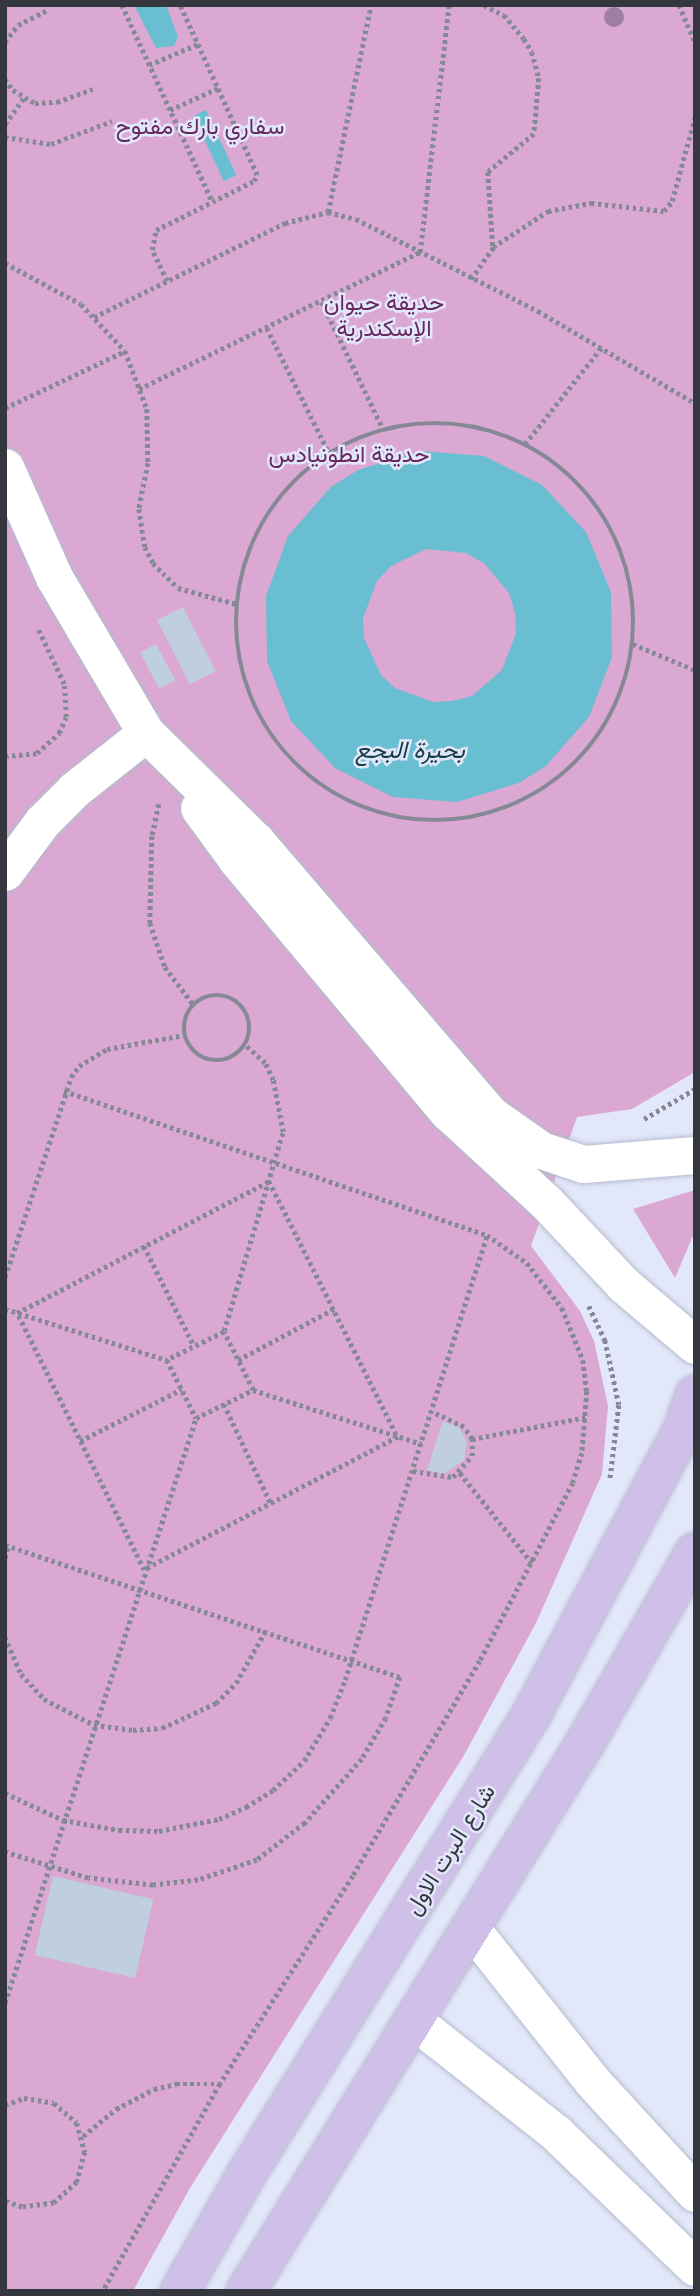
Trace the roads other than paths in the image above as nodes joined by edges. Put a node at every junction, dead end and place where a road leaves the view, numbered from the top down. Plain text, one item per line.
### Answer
1 (5, 467) edge
2 (146, 733) junction
3 (8, 857) edge
4 (500, 1143) junction
5 (695, 1155) edge
6 (695, 1345) edge
7 (695, 1395) edge
8 (695, 1552) edge
9 (470, 1927) junction
10 (413, 2020) junction
11 (695, 2193) edge
12 (695, 2267) edge
13 (180, 2291) edge
14 (246, 2291) edge

1 - 2 street
2 - 3 street
2 - 4 street
4 - 5 street
4 - 6 street
7 - 13 main road, شارع البرت الاول
8 - 9 main road
9 - 10 main road
9 - 11 street
10 - 12 street
10 - 14 main road

